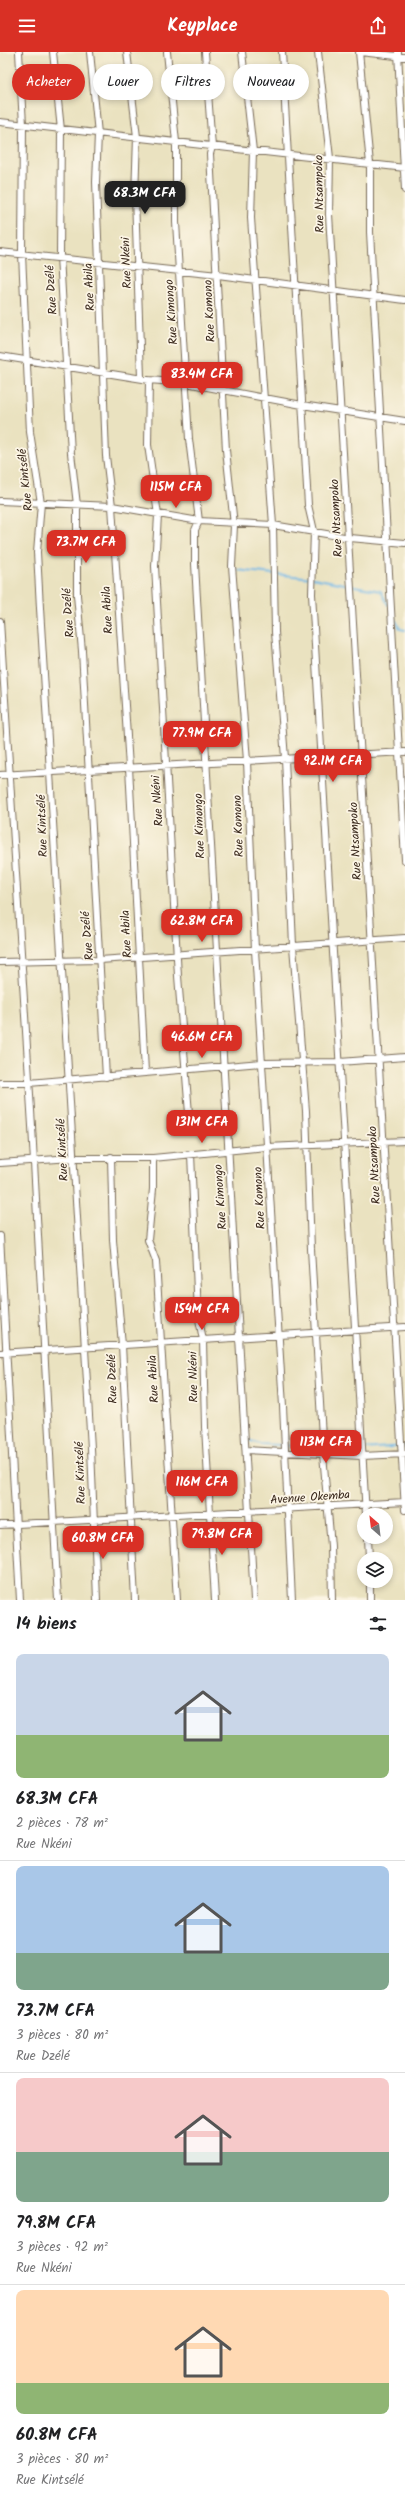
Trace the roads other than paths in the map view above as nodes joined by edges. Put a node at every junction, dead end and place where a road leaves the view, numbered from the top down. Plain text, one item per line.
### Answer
1 (19, 52) edge
2 (53, 52) edge
3 (90, 52) edge
4 (127, 52) edge
5 (167, 52) edge
6 (205, 52) edge
7 (242, 52) edge
8 (282, 52) edge
9 (318, 52) edge
10 (359, 52) edge
11 (398, 54) edge
12 (405, 57) edge
13 (0, 122) edge
14 (23, 125) junction
15 (61, 130) junction
16 (98, 134) junction
17 (137, 137) junction
18 (176, 142) junction
19 (212, 147) junction
20 (253, 151) junction
21 (289, 154) junction
22 (330, 158) junction
23 (370, 164) junction
24 (404, 168) edge
25 (405, 190) edge
26 (0, 252) edge
27 (22, 254) junction
28 (60, 256) junction
29 (99, 262) junction
30 (137, 267) junction
31 (179, 270) junction
32 (218, 274) junction
33 (255, 280) junction
34 (296, 286) junction
35 (334, 291) junction
36 (375, 296) junction
37 (405, 300) edge
38 (0, 356) edge
39 (28, 360) junction
40 (67, 367) junction
41 (104, 372) junction
42 (141, 378) junction
43 (149, 380) junction
44 (186, 383) junction
45 (223, 392) junction
46 (262, 398) junction
47 (302, 405) junction
48 (342, 410) junction
49 (382, 417) junction
50 (405, 421) edge
51 (0, 500) edge
52 (41, 503) junction
53 (77, 505) junction
54 (112, 506) junction
55 (158, 515) junction
56 (199, 521) junction
57 (234, 525) junction
58 (273, 526) junction
59 (314, 531) junction
60 (350, 538) junction
61 (386, 541) junction
62 (405, 543) edge
63 (0, 621) edge
64 (402, 752) edge
65 (361, 754) junction
66 (323, 755) junction
67 (285, 758) junction
68 (247, 761) junction
69 (207, 764) junction
70 (166, 766) junction
71 (129, 768) junction
72 (88, 769) junction
73 (51, 772) junction
74 (9, 774) junction
75 (0, 775) edge
76 (405, 860) edge
77 (405, 938) edge
78 (372, 940) junction
79 (333, 943) junction
80 (293, 946) junction
81 (255, 950) junction
82 (216, 952) junction
83 (177, 953) junction
84 (138, 956) junction
85 (100, 960) junction
86 (22, 961) junction
87 (61, 961) junction
88 (0, 962) edge
89 (405, 1057) edge
90 (377, 1059) junction
91 (302, 1062) junction
92 (340, 1062) junction
93 (262, 1063) junction
94 (223, 1067) junction
95 (185, 1070) junction
96 (145, 1072) junction
97 (106, 1077) junction
98 (69, 1080) junction
99 (0, 1083) edge
100 (29, 1083) junction
101 (190, 1126) dead end
102 (405, 1140) edge
103 (383, 1142) junction
104 (346, 1143) junction
105 (307, 1146) junction
106 (267, 1148) junction
107 (228, 1151) junction
108 (191, 1154) junction
109 (111, 1157) junction
110 (72, 1158) junction
111 (152, 1158) junction
112 (34, 1161) junction
113 (0, 1163) edge
114 (0, 1236) edge
115 (405, 1327) edge
116 (395, 1328) junction
117 (356, 1331) junction
118 (317, 1333) junction
119 (278, 1336) junction
120 (240, 1338) junction
121 (203, 1340) junction
122 (162, 1342) junction
123 (122, 1345) junction
124 (85, 1349) junction
125 (44, 1352) junction
126 (0, 1353) edge
127 (7, 1353) junction
128 (246, 1450) junction
129 (284, 1451) junction
130 (323, 1454) junction
131 (404, 1454) edge
132 (362, 1456) junction
133 (405, 1502) edge
134 (366, 1505) junction
135 (326, 1507) junction
136 (288, 1510) junction
137 (405, 1510) edge
138 (249, 1512) junction
139 (211, 1513) junction
140 (172, 1515) junction
141 (132, 1518) junction
142 (93, 1521) junction
143 (54, 1522) junction
144 (17, 1524) junction
145 (0, 1525) edge
146 (370, 1588) edge
147 (20, 1600) edge
148 (58, 1600) edge
149 (97, 1600) edge
150 (135, 1600) edge
151 (177, 1600) edge
152 (215, 1600) edge
153 (254, 1600) edge
154 (292, 1600) edge
155 (332, 1600) edge
156 (370, 1600) edge

1 - 14 street, Rue Kintsélé
2 - 15 street, Rue Dzélé
3 - 16 street, Rue Abila
4 - 17 street, Rue Nkéni
5 - 18 street, Rue Kimongo
6 - 19 street, Rue Komono
7 - 20 street
8 - 21 street
9 - 22 street, Rue Ntsampoko
10 - 11 street
10 - 23 street
11 - 12 street
11 - 24 street
13 - 14 street
14 - 15 street
14 - 27 street, Rue Kintsélé
15 - 16 street
15 - 28 street, Rue Dzélé
16 - 17 street
16 - 29 street, Rue Abila
17 - 18 street
17 - 30 street, Rue Nkéni
18 - 19 street
18 - 31 street, Rue Kimongo
19 - 20 street
19 - 32 street, Rue Komono
20 - 21 street
20 - 33 street
21 - 22 street
21 - 34 street
22 - 23 street
22 - 35 street, Rue Ntsampoko
23 - 24 street
23 - 36 street
24 - 25 street
26 - 27 street
27 - 28 street
27 - 39 street, Rue Kintsélé
28 - 29 street
28 - 40 street, Rue Dzélé
29 - 30 street
29 - 41 street, Rue Abila
30 - 31 street
30 - 42 street, Rue Nkéni
31 - 32 street
31 - 44 street, Rue Kimongo
32 - 33 street
32 - 45 street, Rue Komono
33 - 34 street
33 - 46 street
34 - 35 street
34 - 47 street
35 - 36 street
35 - 48 street, Rue Ntsampoko
36 - 37 street
36 - 49 street
38 - 39 street
39 - 40 street
39 - 52 street, Rue Kintsélé
40 - 41 street
40 - 53 street, Rue Dzélé
41 - 42 street
41 - 54 street, Rue Abila
42 - 43 street
43 - 44 street
43 - 55 street, Rue Nkéni
44 - 45 street
44 - 56 street, Rue Kimongo
45 - 46 street
45 - 57 street, Rue Komono
46 - 47 street
46 - 58 street
47 - 48 street
47 - 59 street
48 - 49 street
48 - 60 street, Rue Ntsampoko
49 - 50 street
49 - 61 street
51 - 52 street
52 - 53 street
52 - 73 street, Rue Kintsélé
53 - 54 street
53 - 72 street, Rue Dzélé
54 - 55 street
54 - 71 street, Rue Abila
55 - 56 street
55 - 70 street, Rue Nkéni
56 - 57 street
56 - 69 street, Rue Kimongo
57 - 58 street
57 - 68 street, Rue Komono
58 - 59 street
58 - 67 street
59 - 60 street
59 - 66 street
60 - 61 street
60 - 65 street, Rue Ntsampoko
61 - 62 street
61 - 64 street
63 - 74 street
64 - 65 street
64 - 76 street
65 - 66 street
65 - 78 street, Rue Ntsampoko
66 - 67 street
66 - 79 street
67 - 68 street
67 - 80 street
68 - 69 street
68 - 81 street, Rue Komono
69 - 70 street
69 - 82 street, Rue Kimongo
70 - 71 street
70 - 83 street, Rue Nkéni
71 - 72 street
71 - 84 street, Rue Abila
72 - 73 street
72 - 85 street, Rue Dzélé
73 - 74 street
73 - 87 street, Rue Kintsélé
74 - 75 street
74 - 86 street
77 - 78 street
78 - 79 street
78 - 90 street, Rue Ntsampoko
79 - 80 street
79 - 92 street
80 - 81 street
80 - 91 street
81 - 82 street
81 - 93 street, Rue Komono
82 - 83 street
82 - 94 street, Rue Kimongo
83 - 84 street
83 - 95 street, Rue Nkéni
84 - 85 street
84 - 96 street, Rue Abila
85 - 87 street
85 - 97 street, Rue Dzélé
86 - 87 street
86 - 88 street
86 - 100 street
87 - 98 street, Rue Kintsélé
89 - 90 street
90 - 92 street
90 - 103 street, Rue Ntsampoko
91 - 92 street
91 - 93 street
91 - 105 street
92 - 104 street
93 - 94 street
93 - 106 street, Rue Komono
94 - 95 street
94 - 107 street, Rue Kimongo
95 - 96 street
95 - 101 street, Rue Nkéni
96 - 97 street
97 - 98 street
98 - 100 street
98 - 110 street, Rue Kintsélé
99 - 100 street
100 - 112 street
102 - 103 street
103 - 104 street
103 - 116 street, Rue Ntsampoko
104 - 105 street
104 - 117 street
105 - 106 street
105 - 118 street
106 - 107 street
106 - 119 street, Rue Komono
107 - 108 street
107 - 120 street, Rue Kimongo
108 - 111 street
108 - 121 street, Rue Nkéni
109 - 110 street
109 - 111 street
109 - 123 street, Rue Dzélé
110 - 112 street
110 - 124 street, Rue Kintsélé
111 - 122 street, Rue Abila
112 - 113 street
112 - 125 street
114 - 127 street
115 - 116 street
116 - 117 street
116 - 131 street, Rue Ntsampoko
117 - 118 street
117 - 132 street
118 - 119 street
118 - 130 street
119 - 120 street
119 - 129 street, Rue Komono
120 - 121 street
120 - 128 street, Rue Kimongo
121 - 122 street
121 - 139 street, Rue Nkéni
122 - 123 street
122 - 140 street, Rue Abila
123 - 124 street
123 - 141 street, Rue Dzélé
124 - 125 street
124 - 142 street, Rue Kintsélé
125 - 127 street
125 - 143 street
126 - 127 street
127 - 144 street
128 - 129 street
128 - 138 street, Rue Kimongo
129 - 130 street
129 - 136 street, Rue Komono
130 - 132 street
130 - 135 street
131 - 132 street
131 - 133 street, Rue Ntsampoko
132 - 134 street
133 - 134 street, Avenue Okemba
133 - 137 street, Rue Ntsampoko
134 - 135 street, Avenue Okemba
135 - 136 street, Avenue Okemba
135 - 155 street
136 - 138 street, Avenue Okemba
136 - 154 street, Rue Komono
138 - 139 street, Avenue Okemba
138 - 153 street, Rue Kimongo
139 - 140 street, Avenue Okemba
139 - 152 street, Rue Nkéni
140 - 141 street, Avenue Okemba
140 - 151 street, Rue Abila
141 - 142 street, Avenue Okemba
141 - 150 street, Rue Dzélé
142 - 143 street, Avenue Okemba
142 - 149 street, Rue Kintsélé
143 - 144 street, Avenue Okemba
143 - 148 street
144 - 145 street, Avenue Okemba
144 - 147 street
146 - 156 street

